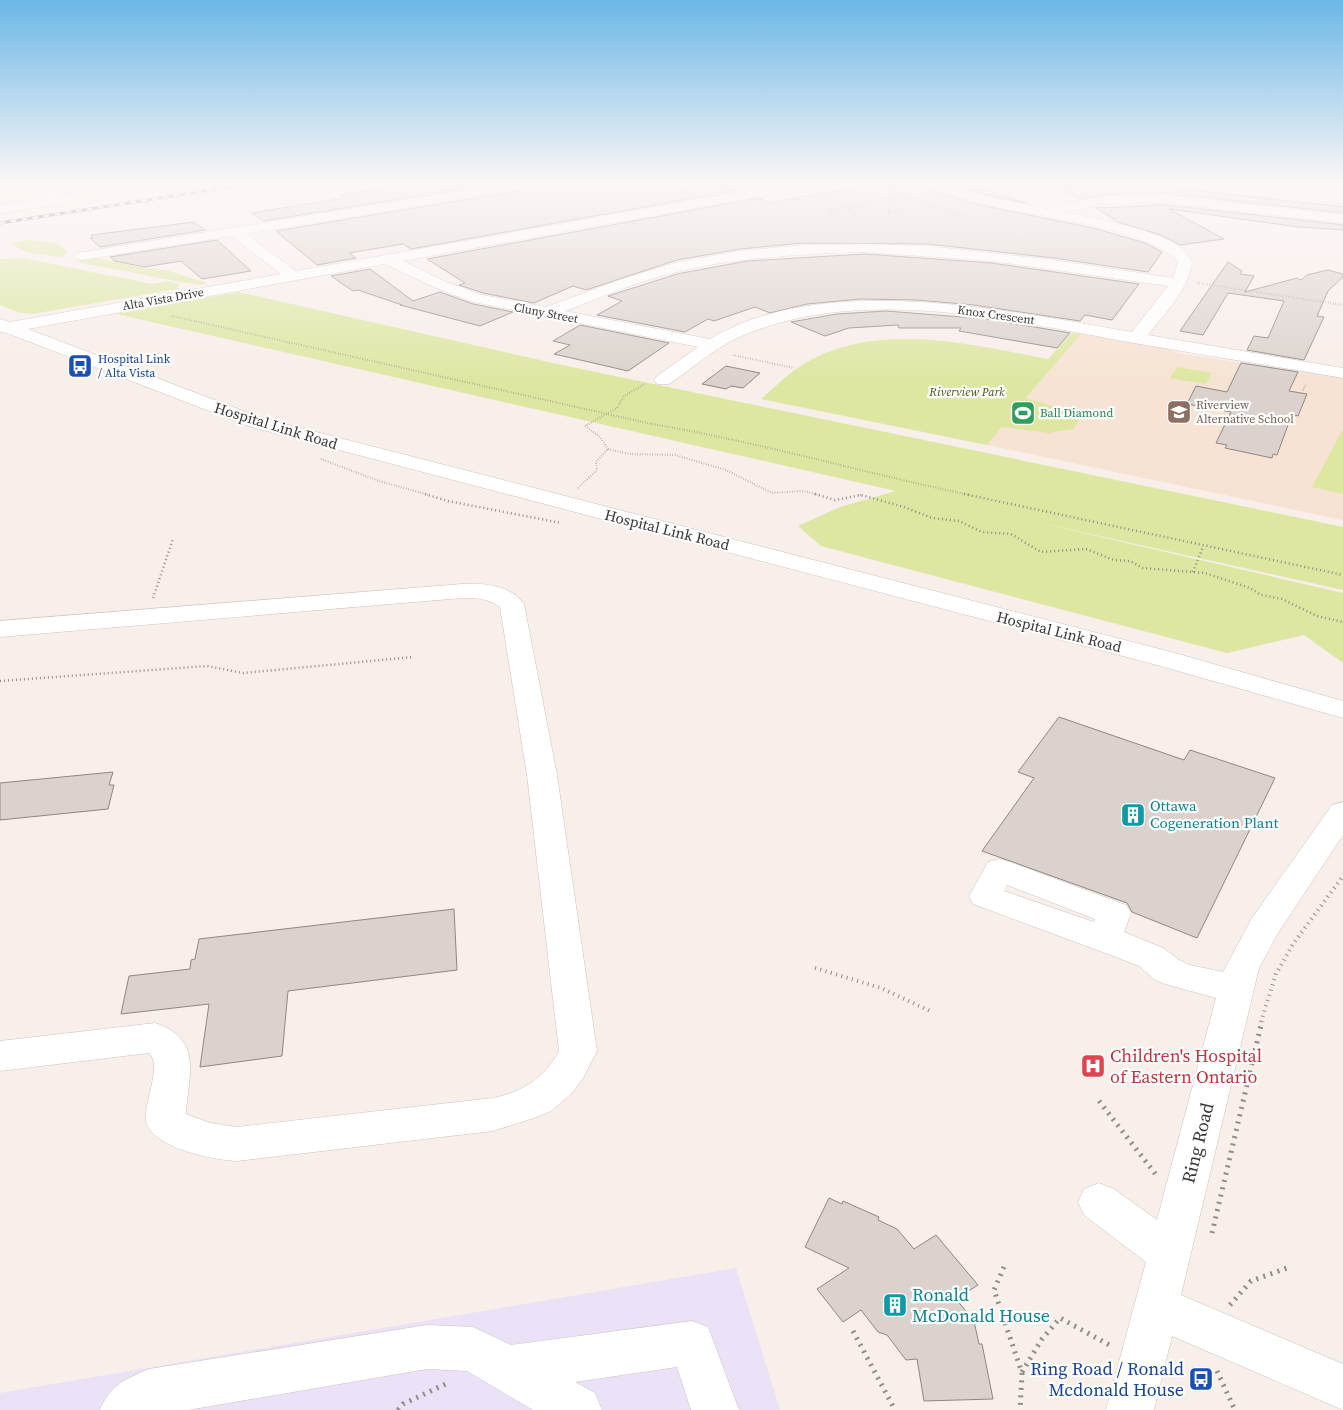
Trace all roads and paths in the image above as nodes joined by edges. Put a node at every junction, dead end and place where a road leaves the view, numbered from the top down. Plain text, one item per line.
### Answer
1 (115, 251) edge
2 (260, 251) edge
3 (430, 251) edge
4 (807, 251) edge
5 (939, 251) edge
6 (1174, 251) edge
7 (82, 256) dead end
8 (387, 259) junction
9 (293, 276) junction
10 (1179, 281) junction
11 (1343, 306) edge
12 (546, 313) junction
13 (171, 316) dead end
14 (2, 324) edge
15 (1136, 338) junction
16 (712, 345) junction
17 (730, 354) dead end
18 (794, 368) dead end
19 (1343, 372) edge
20 (663, 380) joint
21 (608, 414) junction
22 (608, 450) junction
23 (576, 489) dead end
24 (173, 539) dead end
25 (1203, 547) junction
26 (1193, 572) junction
27 (1343, 575) edge
28 (147, 617) junction
29 (1343, 622) edge
30 (0, 629) edge
31 (413, 657) dead end
32 (0, 681) edge
33 (1343, 710) edge
34 (1343, 812) edge
35 (1343, 876) edge
36 (1104, 940) dead end
37 (815, 968) dead end
38 (1236, 987) junction
39 (930, 1011) dead end
40 (0, 1056) edge
41 (1099, 1101) dead end
42 (1156, 1185) dead end
43 (1099, 1202) dead end
44 (1212, 1233) dead end
45 (1170, 1255) junction
46 (1004, 1266) dead end
47 (1287, 1268) dead end
48 (1157, 1306) junction
49 (1226, 1309) dead end
50 (852, 1331) dead end
51 (1113, 1347) dead end
52 (507, 1369) junction
53 (1217, 1371) dead end
54 (1022, 1373) junction
55 (454, 1380) dead end
56 (1343, 1388) edge
57 (124, 1410) edge
58 (398, 1410) edge
59 (578, 1410) edge
60 (715, 1410) edge
61 (895, 1410) edge
62 (1020, 1410) edge
63 (1130, 1410) edge
64 (1235, 1410) edge

1 - 7 street
2 - 9 street
3 - 8 street, Alta Vista Drive
4 - 12 street
5 - 10 street
6 - 10 street
8 - 9 street, Alta Vista Drive
8 - 12 street, Cluny Street
9 - 14 street, Alta Vista Drive
10 - 11 path
10 - 15 street
12 - 16 street, Cluny Street
13 - 21 path
14 - 33 street, Hospital Link Road
15 - 16 street, Knox Crescent
15 - 19 street, Knox Crescent
16 - 20 street, Knox Crescent
17 - 18 path
20 - 21 path
21 - 22 path
21 - 25 path
22 - 23 path
22 - 26 path
24 - 28 path
25 - 26 path
25 - 27 path
26 - 29 path
28 - 30 street
28 - 40 street
31 - 32 path
34 - 38 street, Ring Road
35 - 44 path
36 - 38 street
37 - 39 path
38 - 45 street, Ring Road
41 - 42 path
43 - 45 street
45 - 48 street, Ring Road
46 - 54 path
47 - 49 path
48 - 56 street
48 - 63 street, Ring Road
50 - 61 path
51 - 54 path
52 - 57 street
52 - 59 street
52 - 60 street
53 - 64 path
54 - 62 path
55 - 58 path

